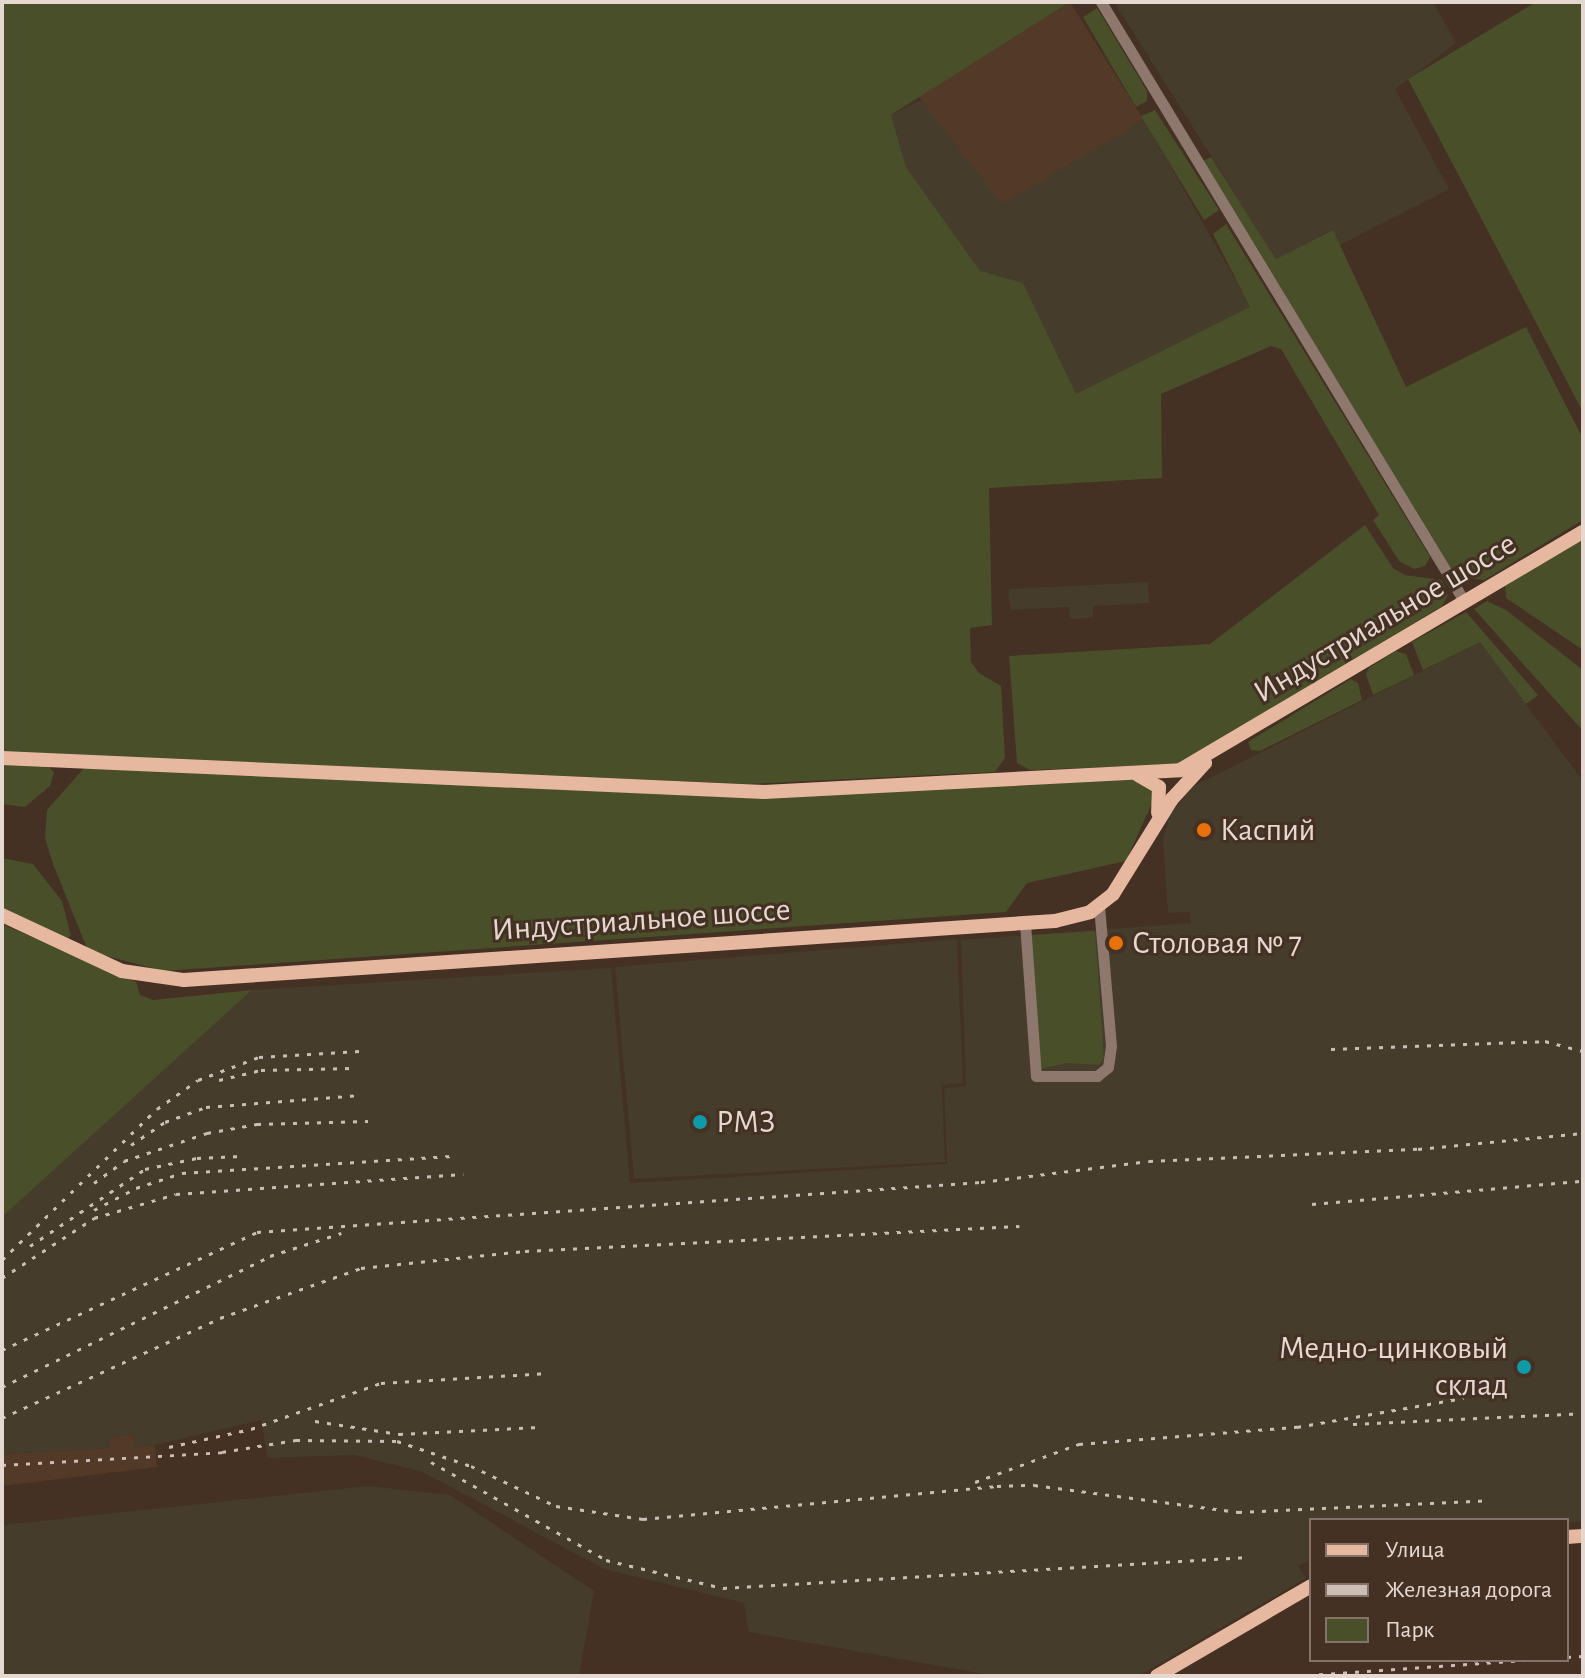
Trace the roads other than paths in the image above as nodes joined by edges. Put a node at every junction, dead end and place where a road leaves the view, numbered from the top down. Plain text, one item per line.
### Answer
1 (1101, 2) edge
2 (1583, 532) edge
3 (1464, 601) junction
4 (1216, 752) junction
5 (2, 758) edge
6 (1131, 772) junction
7 (1150, 835) junction
8 (1099, 907) junction
9 (2, 915) edge
10 (1025, 923) junction
11 (1309, 1587) edge
12 (1157, 1676) edge

1 - 3 street
2 - 3 main road, Индустриальное шоссе
3 - 4 main road, Индустриальное шоссе
4 - 6 main road, Индустриальное шоссе
4 - 7 main road, Индустриальное шоссе
5 - 6 main road, Индустриальное шоссе
6 - 7 main road
7 - 8 main road, Индустриальное шоссе
8 - 10 main road, Индустриальное шоссе
8 - 10 street
9 - 10 main road, Индустриальное шоссе
11 - 12 main road

